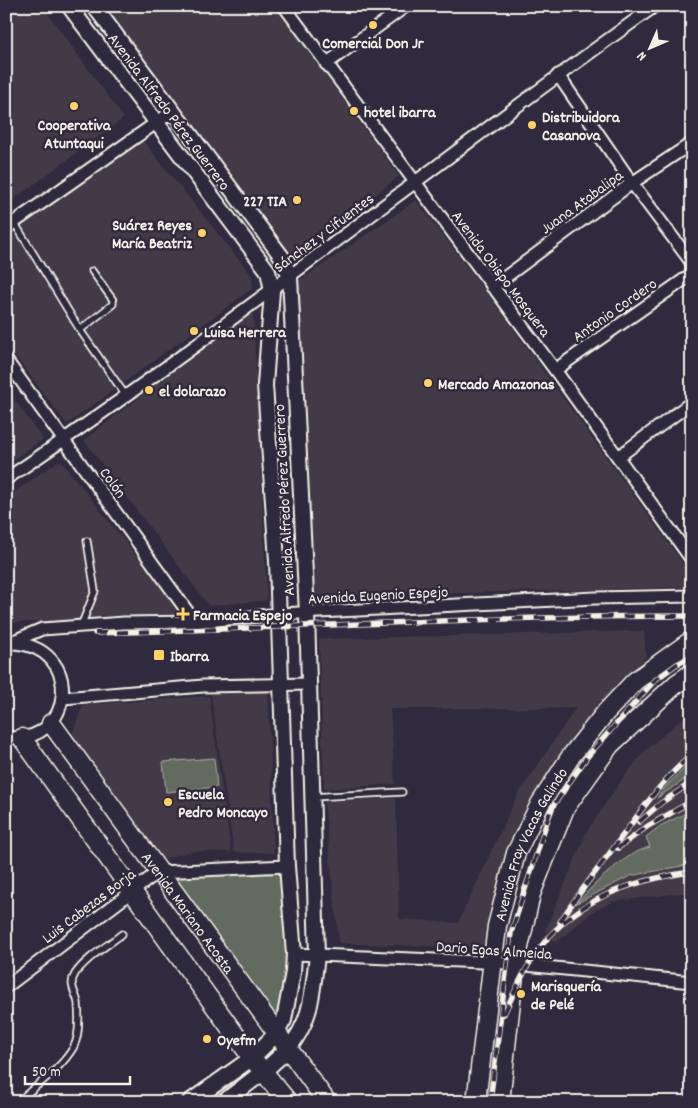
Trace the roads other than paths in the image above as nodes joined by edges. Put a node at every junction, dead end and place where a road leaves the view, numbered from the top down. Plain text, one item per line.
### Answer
1 (69, 6) edge
2 (94, 6) edge
3 (284, 6) edge
4 (406, 6) edge
5 (655, 6) edge
6 (326, 64) junction
7 (558, 75) junction
8 (173, 111) junction
9 (156, 123) junction
10 (692, 143) edge
11 (632, 183) junction
12 (415, 184) junction
13 (10, 225) edge
14 (692, 263) edge
15 (92, 271) dead end
16 (692, 274) edge
17 (290, 277) junction
18 (492, 287) junction
19 (272, 290) junction
20 (80, 330) junction
21 (6, 360) edge
22 (555, 370) junction
23 (126, 396) junction
24 (692, 402) edge
25 (64, 440) junction
26 (618, 457) junction
27 (6, 479) edge
28 (87, 542) dead end
29 (690, 554) edge
30 (692, 596) edge
31 (280, 614) junction
32 (306, 614) junction
33 (194, 622) junction
34 (81, 626) junction
35 (692, 640) edge
36 (8, 643) edge
37 (692, 673) edge
38 (282, 684) junction
39 (308, 684) junction
40 (63, 698) junction
41 (51, 723) junction
42 (14, 738) edge
43 (402, 792) dead end
44 (311, 797) junction
45 (287, 866) junction
46 (158, 872) junction
47 (134, 892) junction
48 (122, 934) dead end
49 (294, 954) junction
50 (316, 956) junction
51 (492, 964) junction
52 (516, 965) junction
53 (692, 982) edge
54 (6, 987) edge
55 (276, 1034) junction
56 (288, 1049) junction
57 (252, 1058) junction
58 (264, 1071) junction
59 (18, 1102) edge
60 (190, 1102) edge
61 (224, 1102) edge
62 (288, 1102) edge
63 (327, 1102) edge
64 (476, 1102) edge
65 (500, 1102) edge

1 - 9 street, Avenida Alfredo Pérez Guerrero
2 - 8 street, Avenida Alfredo Pérez Guerrero
3 - 6 street, Avenida Obispo Mosquera
4 - 6 street
5 - 7 street, Sánchez y Cifuentes
6 - 12 street, Avenida Obispo Mosquera
7 - 11 street
7 - 12 street, Sánchez y Cifuentes
8 - 9 street
8 - 17 street, Avenida Alfredo Pérez Guerrero
9 - 13 street
9 - 19 street, Avenida Alfredo Pérez Guerrero
10 - 11 street, Juana Atabalipa
11 - 14 street
11 - 18 street, Juana Atabalipa
12 - 17 street, Sánchez y Cifuentes
12 - 18 street, Avenida Obispo Mosquera
13 - 20 lane
15 - 20 lane
16 - 22 street, Antonio Cordero
17 - 19 street, Sánchez y Cifuentes
17 - 32 street, Avenida Alfredo Pérez Guerrero
18 - 22 street, Avenida Obispo Mosquera
19 - 23 street, Sánchez y Cifuentes
19 - 31 street, Avenida Alfredo Pérez Guerrero
20 - 23 lane
21 - 25 street, Colón
22 - 26 street, Avenida Obispo Mosquera
23 - 25 street, Sánchez y Cifuentes
24 - 26 street
25 - 27 street, Sánchez y Cifuentes
25 - 33 street, Colón
26 - 29 street, Avenida Obispo Mosquera
28 - 34 lane
30 - 32 street, Avenida Eugenio Espejo
31 - 32 street, Avenida Eugenio Espejo
31 - 33 street, Avenida Eugenio Espejo
31 - 38 street, Avenida Alfredo Pérez Guerrero
32 - 39 street, Avenida Alfredo Pérez Guerrero
33 - 34 street, Avenida Eugenio Espejo
34 - 36 street, Avenida Eugenio Espejo
35 - 51 main road, Avenida Fray Vacas Galindo
36 - 40 street
37 - 52 main road, Avenida Fray Vacas Galindo
38 - 39 street
38 - 40 street
38 - 45 street, Avenida Alfredo Pérez Guerrero
39 - 44 street, Avenida Alfredo Pérez Guerrero
40 - 41 street
41 - 42 street
41 - 46 main road, Avenida Mariano Acosta
42 - 47 main road, Avenida Mariano Acosta
43 - 44 lane
44 - 50 street, Avenida Alfredo Pérez Guerrero
45 - 46 street, Luis Cabezas Borja
45 - 49 street, Avenida Alfredo Pérez Guerrero
46 - 47 street, Luis Cabezas Borja
46 - 55 main road, Avenida Mariano Acosta
47 - 54 street, Luis Cabezas Borja
47 - 57 main road, Avenida Mariano Acosta
48 - 59 lane
49 - 50 street, Dario Egas Almeida
49 - 55 street, Avenida Alfredo Pérez Guerrero
50 - 51 street, Dario Egas Almeida
50 - 56 street, Avenida Alfredo Pérez Guerrero
51 - 52 street, Dario Egas Almeida
51 - 64 main road, Avenida Fray Vacas Galindo
52 - 53 street, Dario Egas Almeida
52 - 65 main road, Avenida Fray Vacas Galindo
55 - 56 main road, Avenida Mariano Acosta
55 - 57 main road
56 - 58 main road
56 - 63 main road, Avenida Mariano Acosta
57 - 58 main road, Avenida Mariano Acosta
57 - 60 main road
58 - 61 main road
58 - 62 main road, Avenida Mariano Acosta

